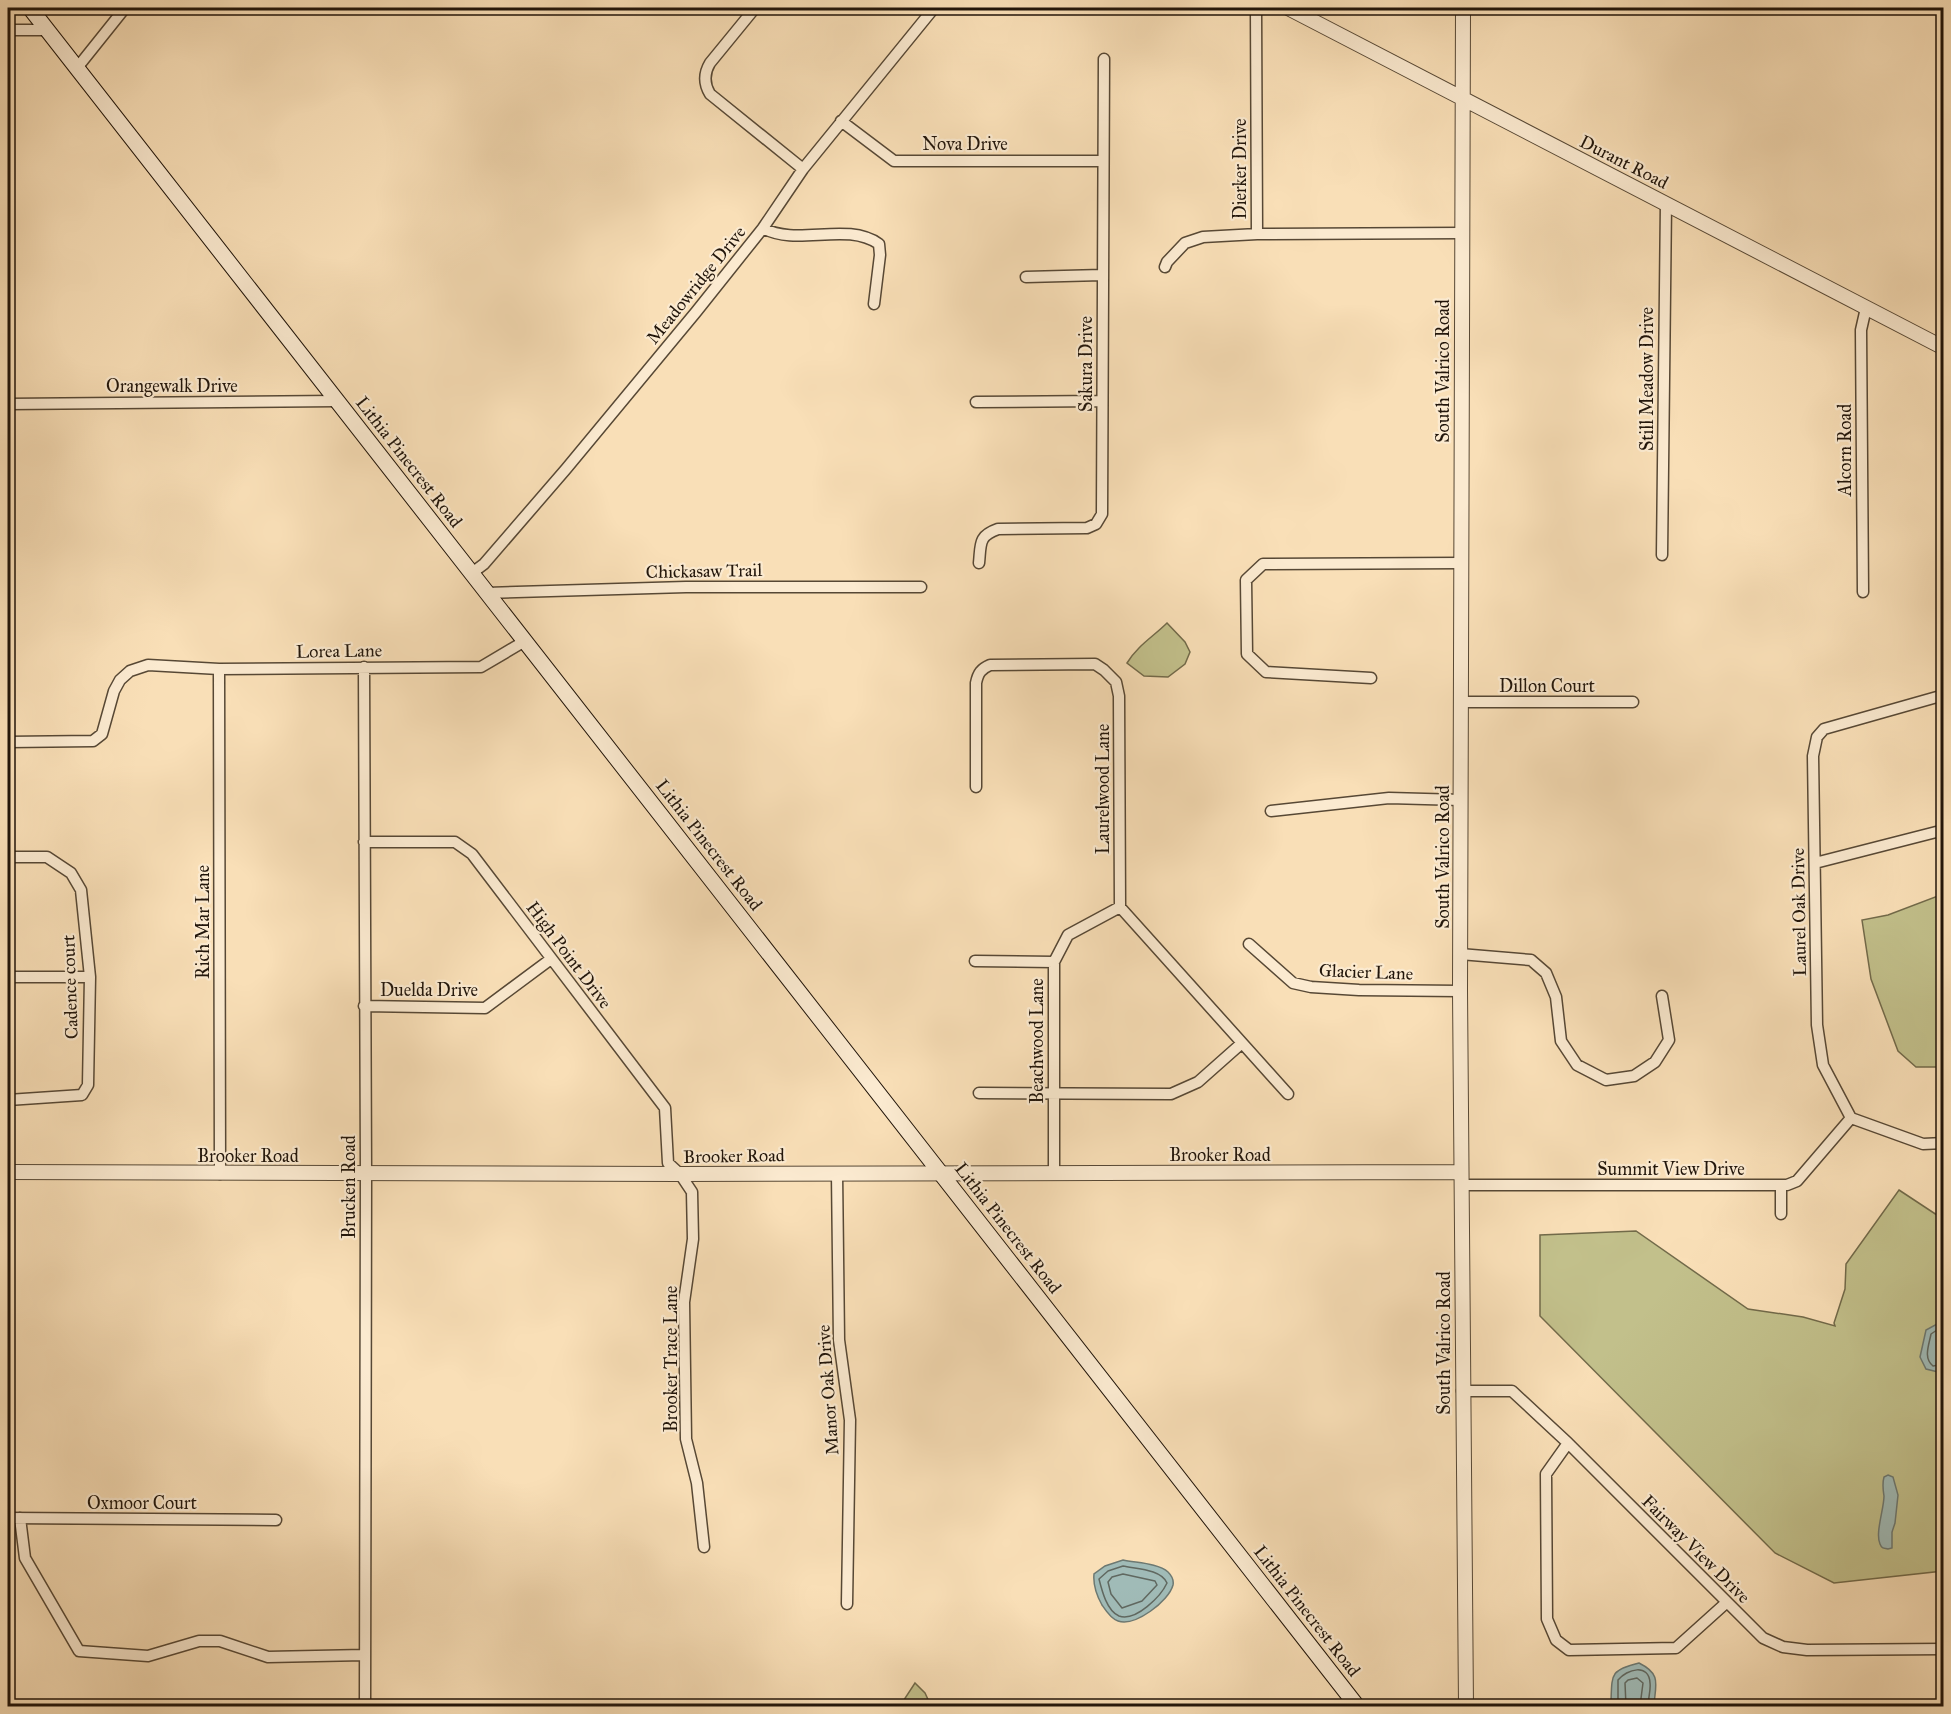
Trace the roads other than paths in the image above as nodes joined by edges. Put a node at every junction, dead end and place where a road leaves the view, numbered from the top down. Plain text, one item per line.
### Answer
1 (30, 8) edge
2 (125, 8) edge
3 (755, 8) edge
4 (934, 8) edge
5 (1256, 8) edge
6 (1288, 8) edge
7 (1463, 8) edge
8 (8, 30) edge
9 (47, 30) junction
10 (1104, 59) dead end
11 (77, 68) junction
12 (1463, 99) junction
13 (841, 121) junction
14 (1102, 161) junction
15 (803, 169) junction
16 (1665, 204) junction
17 (763, 228) junction
18 (1462, 233) junction
19 (1257, 234) junction
20 (1165, 267) dead end
21 (1102, 275) junction
22 (1026, 277) dead end
23 (874, 303) dead end
24 (1866, 308) junction
25 (1944, 348) edge
26 (337, 401) junction
27 (1102, 401) junction
28 (976, 402) dead end
29 (8, 404) edge
30 (1662, 555) dead end
31 (979, 563) dead end
32 (1461, 563) junction
33 (472, 573) junction
34 (921, 587) dead end
35 (1863, 592) dead end
36 (487, 593) junction
37 (525, 641) junction
38 (364, 667) junction
39 (219, 669) junction
40 (1371, 678) dead end
41 (1944, 695) edge
42 (1461, 702) junction
43 (1633, 702) dead end
44 (8, 742) edge
45 (976, 787) dead end
46 (1461, 800) junction
47 (1271, 811) dead end
48 (1944, 830) edge
49 (364, 842) junction
50 (8, 857) edge
51 (1815, 863) junction
52 (1120, 907) junction
53 (1250, 944) dead end
54 (1460, 954) junction
55 (551, 959) junction
56 (975, 961) dead end
57 (1054, 962) junction
58 (8, 977) edge
59 (90, 977) junction
60 (1460, 991) junction
61 (1662, 996) dead end
62 (364, 1006) junction
63 (1242, 1042) junction
64 (979, 1093) dead end
65 (1054, 1094) junction
66 (1288, 1094) dead end
67 (8, 1100) edge
68 (1851, 1118) junction
69 (1944, 1143) edge
70 (8, 1172) edge
71 (837, 1173) junction
72 (940, 1173) junction
73 (1054, 1173) junction
74 (220, 1174) junction
75 (366, 1174) junction
76 (680, 1174) junction
77 (1461, 1179) junction
78 (1781, 1185) junction
79 (1781, 1214) dead end
80 (1462, 1391) junction
81 (1568, 1443) junction
82 (8, 1518) edge
83 (20, 1518) junction
84 (276, 1520) dead end
85 (704, 1547) dead end
86 (1726, 1603) junction
87 (847, 1604) dead end
88 (1944, 1649) edge
89 (364, 1655) junction
90 (365, 1707) edge
91 (1357, 1707) edge
92 (1466, 1707) edge

1 - 9 main road, Lithia Pinecrest Road
2 - 11 street
3 - 15 street
4 - 13 street, Meadowridge Drive
5 - 19 street, Dierker Drive
6 - 12 street, Durant Road
7 - 12 street, South Valrico Road
8 - 9 street
9 - 11 main road, Lithia Pinecrest Road
10 - 14 street, Sakura Drive
11 - 26 main road, Lithia Pinecrest Road
12 - 16 street, Durant Road
12 - 18 street, South Valrico Road
13 - 14 street, Nova Drive
13 - 15 street, Meadowridge Drive
14 - 21 street, Sakura Drive
15 - 17 street, Meadowridge Drive
16 - 24 street, Durant Road
16 - 30 street, Still Meadow Drive
17 - 23 street
17 - 33 street, Meadowridge Drive
18 - 19 street, Dierker Drive
18 - 32 street, South Valrico Road
19 - 20 street
21 - 22 street
21 - 27 street, Sakura Drive
24 - 25 street, Durant Road
24 - 35 street, Alcorn Road
26 - 29 street, Orangewalk Drive
26 - 33 main road, Lithia Pinecrest Road
27 - 28 street
27 - 31 street, Sakura Drive
32 - 40 street
32 - 42 street, South Valrico Road
33 - 36 main road, Lithia Pinecrest Road
34 - 36 street, Chickasaw Trail
36 - 37 main road, Lithia Pinecrest Road
37 - 38 street, Lorea Lane
37 - 72 main road, Lithia Pinecrest Road
38 - 39 street, Lorea Lane
38 - 49 street, Brucken Road
39 - 44 street, Lorea Lane
39 - 74 street, Rich Mar Lane
41 - 51 street, Laurel Oak Drive
42 - 43 street, Dillon Court
42 - 46 street, South Valrico Road
45 - 52 street, Laurelwood Lane
46 - 47 street
46 - 54 street, South Valrico Road
48 - 51 street
49 - 55 street, High Point Drive
49 - 62 street, Brucken Road
50 - 59 street, Cadence court
51 - 68 street, Laurel Oak Drive
52 - 57 street, Beachwood Lane
52 - 63 street
53 - 60 street, Glacier Lane
54 - 60 street, South Valrico Road
54 - 61 street
55 - 62 street, Duelda Drive
55 - 76 street, High Point Drive
56 - 57 street
57 - 65 street, Beachwood Lane
58 - 59 street
59 - 67 street, Cadence court
60 - 77 street, South Valrico Road
62 - 75 street, Brucken Road
63 - 65 street
63 - 66 street
64 - 65 street
65 - 73 street, Beachwood Lane
68 - 69 street
68 - 78 street
70 - 74 street, Brooker Road
71 - 72 street, Brooker Road
71 - 76 street, Brooker Road
71 - 87 street, Manor Oak Drive
72 - 73 street, Brooker Road
72 - 91 main road, Lithia Pinecrest Road
73 - 77 street, Brooker Road
74 - 75 street, Brooker Road
75 - 76 street, Brooker Road
75 - 89 street, Brucken Road
76 - 85 street, Brooker Trace Lane
77 - 78 street, Summit View Drive
77 - 80 street, South Valrico Road
78 - 79 street
80 - 81 street, Fairway View Drive
80 - 92 street, South Valrico Road
81 - 86 street, Fairway View Drive
81 - 86 street
82 - 83 street, Oxmoor Court
83 - 84 street, Oxmoor Court
83 - 89 street
86 - 88 street, Fairway View Drive
89 - 90 street, Brucken Road

